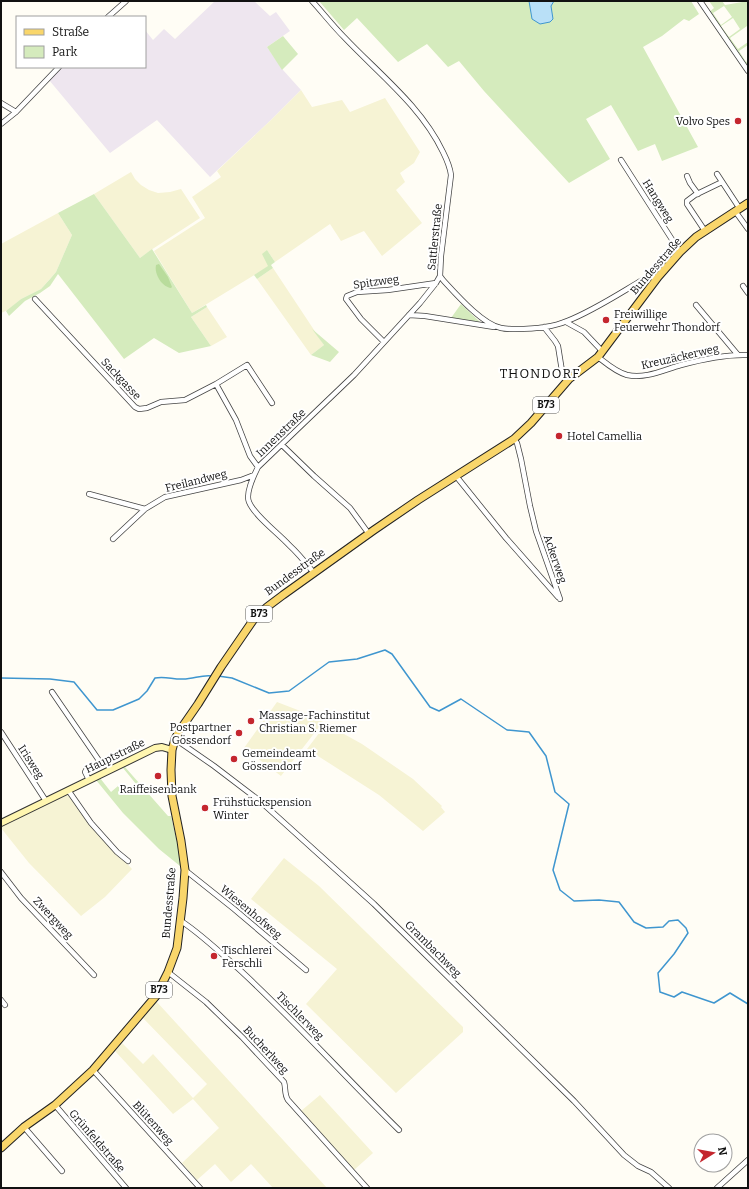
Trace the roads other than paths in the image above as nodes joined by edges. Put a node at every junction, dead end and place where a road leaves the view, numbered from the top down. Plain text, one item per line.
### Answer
1 (126, 1) edge
2 (312, 1) edge
3 (700, 1) edge
4 (109, 16) edge
5 (58, 68) edge
6 (748, 71) edge
7 (1, 103) edge
8 (16, 112) junction
9 (1, 124) edge
10 (621, 160) dead end
11 (717, 174) dead end
12 (687, 176) dead end
13 (722, 182) junction
14 (698, 194) junction
15 (748, 203) edge
16 (737, 210) junction
17 (748, 229) edge
18 (705, 231) junction
19 (680, 252) junction
20 (440, 276) junction
21 (658, 277) junction
22 (436, 283) junction
23 (743, 286) dead end
24 (748, 293) edge
25 (35, 299) dead end
26 (696, 305) dead end
27 (409, 315) junction
28 (566, 322) junction
29 (500, 328) junction
30 (544, 328) junction
31 (383, 342) junction
32 (602, 351) junction
33 (738, 355) junction
34 (748, 355) edge
35 (598, 357) junction
36 (569, 379) junction
37 (216, 384) junction
38 (272, 403) dead end
39 (514, 439) junction
40 (282, 445) junction
41 (258, 467) junction
42 (254, 475) junction
43 (456, 476) junction
44 (241, 480) junction
45 (249, 490) junction
46 (89, 494) dead end
47 (145, 509) junction
48 (368, 534) junction
49 (113, 539) dead end
50 (314, 573) junction
51 (52, 692) dead end
52 (1, 732) edge
53 (175, 739) junction
54 (172, 750) junction
55 (89, 780) junction
56 (68, 790) junction
57 (46, 801) junction
58 (1, 822) edge
59 (128, 861) dead end
60 (184, 870) junction
61 (1, 872) edge
62 (180, 921) junction
63 (306, 970) dead end
64 (168, 972) junction
65 (94, 975) dead end
66 (1, 1000) edge
67 (5, 1004) dead end
68 (94, 1070) junction
69 (55, 1105) junction
70 (24, 1127) junction
71 (399, 1130) dead end
72 (1, 1148) edge
73 (748, 1160) edge
74 (62, 1171) dead end
75 (666, 1187) edge
76 (126, 1188) edge
77 (200, 1188) edge
78 (367, 1188) edge
79 (717, 1188) edge

1 - 4 street
2 - 20 street, Sattlerstraße
3 - 6 street
5 - 8 street
7 - 8 street
8 - 9 street
10 - 19 street, Hangweg
11 - 13 street
12 - 14 street
13 - 14 street
13 - 16 street
14 - 18 street
15 - 16 main road, Bundesstraße / B73
16 - 17 street
16 - 18 main road, Bundesstraße / B73
18 - 19 main road, Bundesstraße / B73
19 - 21 main road, Bundesstraße / B73
20 - 22 street
20 - 29 street, Sattlerstraße
21 - 28 street, Sattlerstraße
21 - 32 main road, Bundesstraße / B73
22 - 27 street, Innenstraße
22 - 31 street, Spitzweg
23 - 24 street
25 - 37 street, Sackgasse
26 - 33 street
27 - 29 street
27 - 31 street, Innenstraße
28 - 30 street, Sattlerstraße
28 - 32 street
29 - 30 street, Sattlerstraße
30 - 36 street
31 - 40 street, Innenstraße
32 - 35 main road, Bundesstraße / B73
33 - 34 street, Kreuzäckerweg
33 - 35 street, Kreuzäckerweg
35 - 36 main road, Bundesstraße / B73
36 - 39 main road, Bundesstraße / B73
37 - 38 street, Sackgasse
37 - 41 street
39 - 43 main road, Bundesstraße / B73
39 - 43 street, Ackerweg
40 - 41 street, Innenstraße
40 - 48 street
41 - 42 street, Innenstraße
42 - 44 street, Freilandweg
42 - 45 street, Innenstraße
43 - 48 main road, Bundesstraße / B73
44 - 45 street
44 - 47 street, Freilandweg
45 - 50 street, Innenstraße
46 - 47 street
47 - 49 street, Freilandweg
48 - 50 main road, Bundesstraße / B73
50 - 53 main road, Bundesstraße / B73
51 - 55 street
52 - 57 street, Irisweg
53 - 54 main road, Bundesstraße / B73
53 - 75 street, Grambachweg
54 - 55 main road, Hauptstraße
54 - 60 main road, Bundesstraße / B73
55 - 56 main road, Hauptstraße
56 - 57 main road, Hauptstraße
56 - 59 street
57 - 58 main road, Hauptstraße
60 - 62 main road, Bundesstraße / B73
60 - 63 street, Wiesenhofweg
61 - 65 street, Zwergweg
62 - 64 main road, Bundesstraße / B73
62 - 71 street, Tischlerweg
64 - 68 main road, Bundesstraße / B73
64 - 78 street, Bucherlweg
66 - 67 street
68 - 69 main road, Bundesstraße / B73
68 - 77 street, Blütenweg
69 - 70 main road, Bundesstraße / B73
69 - 76 street, Grünfeldstraße
70 - 72 main road, Bundesstraße / B73
70 - 74 street
73 - 79 street

